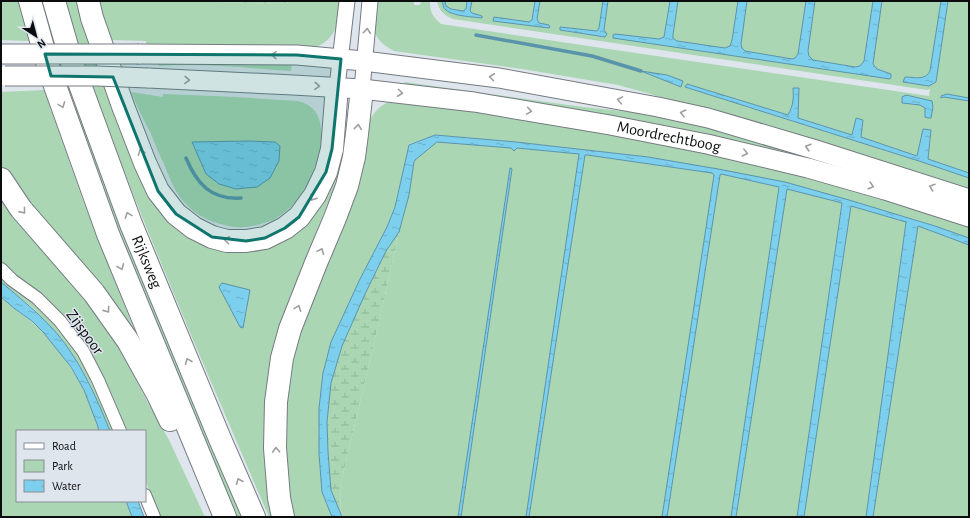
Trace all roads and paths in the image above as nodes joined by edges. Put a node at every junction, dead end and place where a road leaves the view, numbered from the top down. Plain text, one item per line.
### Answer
1 (30, 1) edge
2 (54, 1) edge
3 (88, 1) edge
4 (347, 1) edge
5 (370, 1) edge
6 (1, 54) edge
7 (45, 54) junction
8 (340, 59) junction
9 (364, 62) junction
10 (3, 76) edge
11 (337, 87) junction
12 (362, 89) junction
13 (1, 179) edge
14 (969, 199) edge
15 (969, 217) edge
16 (1, 269) edge
17 (120, 430) edge
18 (146, 497) edge
19 (224, 513) edge
20 (154, 517) edge
21 (254, 517) edge
22 (283, 517) edge

1 - 7 highway, Rijksweg
21 -> 2 highway, Rijksweg
11 -> 3 highway
4 - 8 street
9 -> 5 street
6 - 7 main road, Moordrechtboog, bridge
8 -> 7 main road, Moordrechtboog, bridge
7 -> 19 highway, Rijksweg
8 - 9 main road, Moordrechtboog
8 - 11 street
9 - 12 street
14 -> 9 main road, Moordrechtboog
10 -> 11 main road, Moordrechtboog, bridge
11 - 12 main road, Moordrechtboog
12 -> 15 main road, Moordrechtboog
22 -> 12 highway
13 -> 19 highway
16 - 17 street, Zijspoor
18 - 20 street

